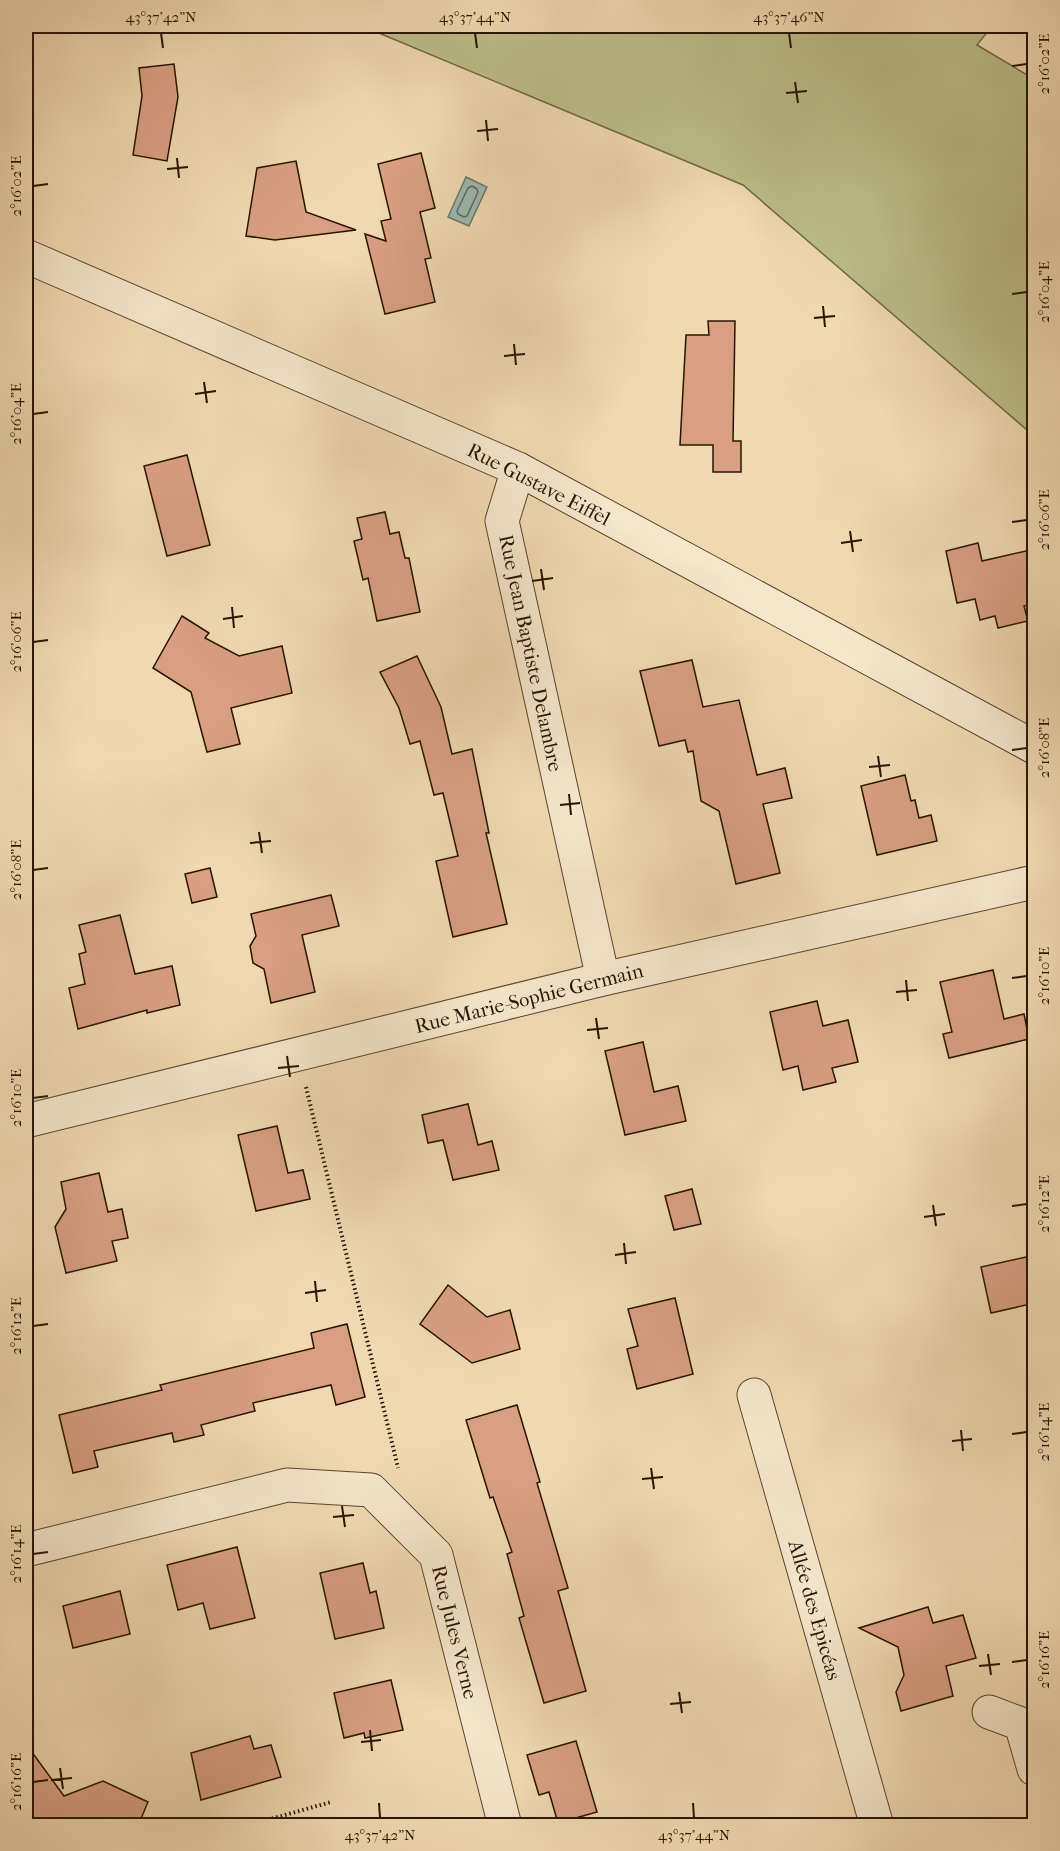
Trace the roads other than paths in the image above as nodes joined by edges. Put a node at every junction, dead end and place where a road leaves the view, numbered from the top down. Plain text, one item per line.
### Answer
1 (26, 256) edge
2 (518, 469) junction
3 (1035, 747) edge
4 (1035, 882) edge
5 (603, 979) junction
6 (26, 1122) edge
7 (754, 1395) dead end
8 (26, 1550) edge
9 (989, 1712) dead end
10 (1035, 1769) edge
11 (505, 1826) edge
12 (877, 1826) edge

1 - 2 street, Rue Gustave Eiffel
2 - 3 street, Rue Gustave Eiffel
2 - 5 street, Rue Jean Baptiste Delambre
4 - 5 street, Rue Marie-Sophie Germain
5 - 6 street, Rue Marie-Sophie Germain
7 - 12 street, Allée des Epicéas
8 - 11 street, Rue Jules Verne
9 - 10 street

